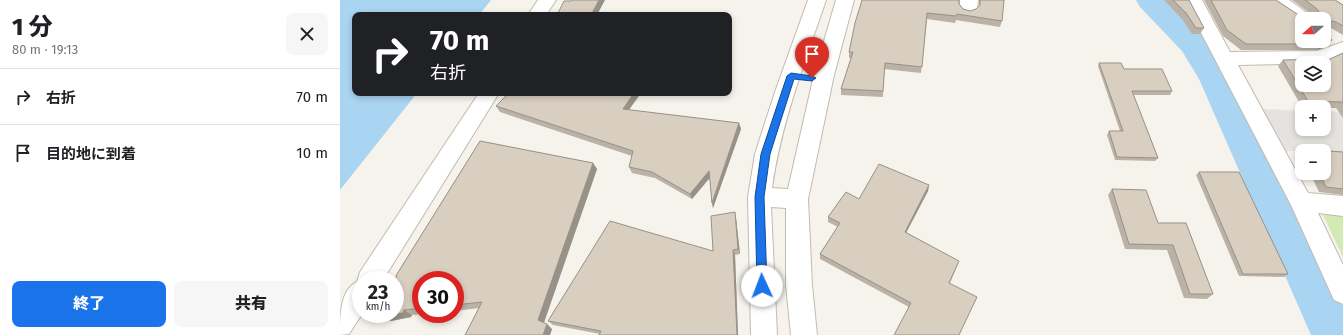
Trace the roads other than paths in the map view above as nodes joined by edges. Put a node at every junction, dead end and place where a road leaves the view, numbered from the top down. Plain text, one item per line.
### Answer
1 (546, 0) edge
2 (817, 0) edge
3 (845, 0) edge
4 (1193, 0) edge
5 (1277, 0) edge
6 (539, 12) edge
7 (1295, 13) edge
8 (1339, 44) edge
9 (1224, 59) junction
10 (791, 76) junction
11 (823, 80) junction
12 (486, 96) edge
13 (759, 197) junction
14 (797, 199) junction
15 (1301, 202) junction
16 (1343, 206) edge
17 (375, 271) edge
18 (1343, 292) edge
19 (352, 306) edge
20 (340, 325) edge
21 (764, 335) edge
22 (804, 335) edge

1 - 6 street
2 - 10 street
3 - 11 street
4 - 9 street
5 - 7 street
8 - 9 street
9 - 15 street
10 - 11 street
10 - 13 street
11 - 14 street
12 - 17 street
13 - 14 street
13 - 21 street
14 - 22 street
15 - 16 street
15 - 18 street
19 - 20 street

